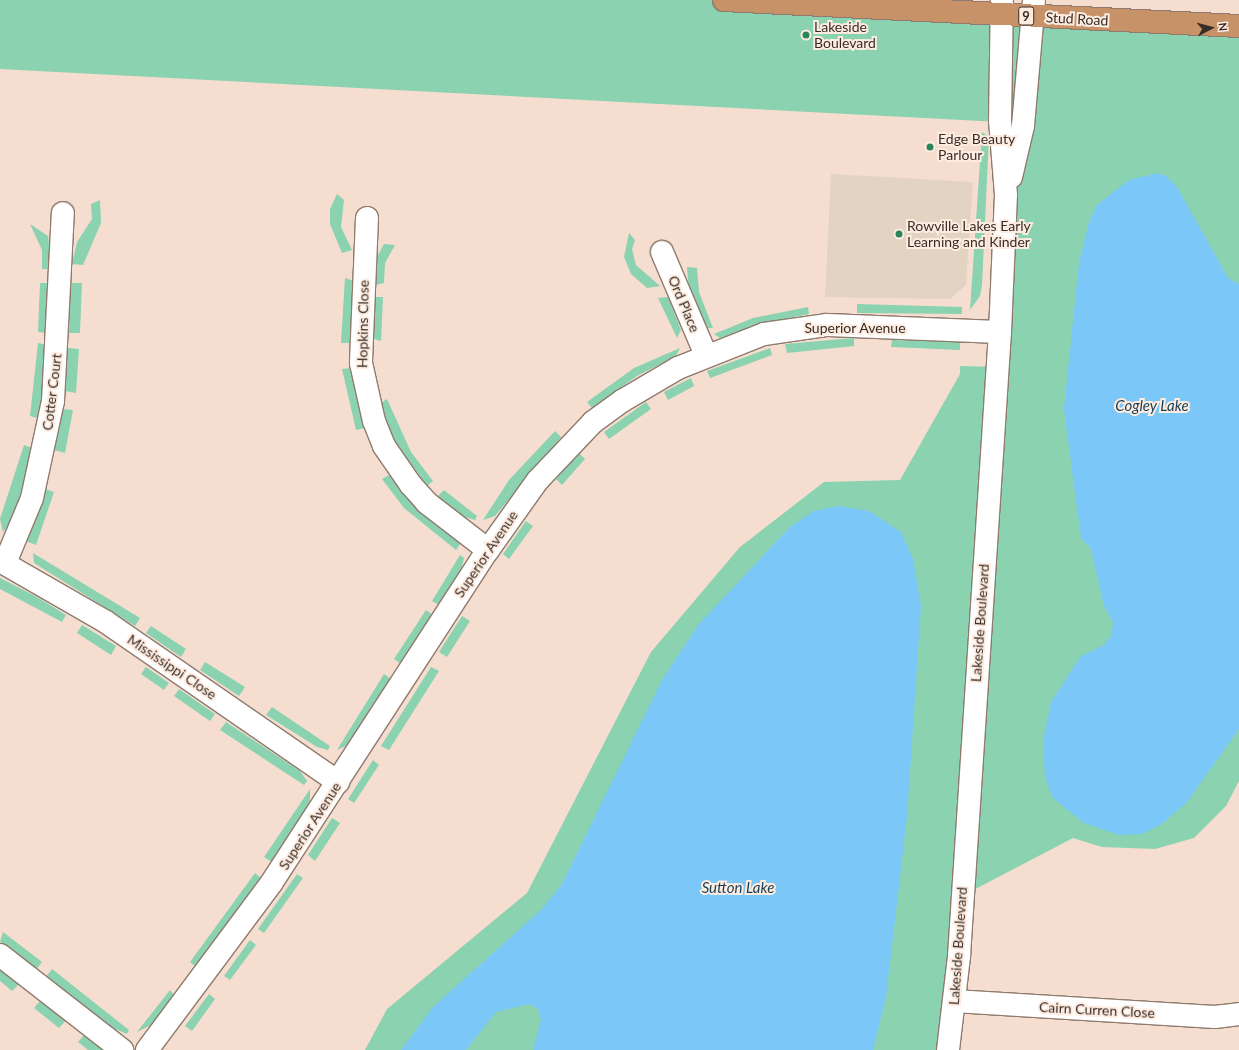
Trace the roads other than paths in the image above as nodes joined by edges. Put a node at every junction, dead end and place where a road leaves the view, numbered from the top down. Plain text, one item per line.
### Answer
1 (724, 0) edge
2 (1002, 7) edge
3 (1034, 8) edge
4 (1239, 26) edge
5 (1006, 196) junction
6 (63, 213) dead end
7 (367, 218) dead end
8 (662, 252) dead end
9 (1000, 332) junction
10 (706, 355) junction
11 (488, 550) junction
12 (2, 562) edge
13 (338, 782) junction
14 (0, 954) edge
15 (954, 1001) junction
16 (1239, 1014) edge
17 (122, 1050) edge
18 (147, 1050) edge
19 (948, 1050) edge

1 - 2 highway, Stud Road / 9
2 - 3 highway, Stud Road / 9
2 - 5 street, Lakeside Boulevard
3 - 4 highway, Stud Road / 9
3 - 5 street, Lakeside Boulevard
5 - 9 street, Lakeside Boulevard
6 - 12 street, Cotter Court
7 - 11 street, Hopkins Close
8 - 10 street, Ord Place
9 - 10 street, Superior Avenue
9 - 15 street, Lakeside Boulevard
10 - 11 street, Superior Avenue
11 - 13 street, Superior Avenue
12 - 13 street, Mississippi Close
13 - 18 street, Superior Avenue
14 - 17 street
15 - 16 street, Cairn Curren Close
15 - 19 street, Lakeside Boulevard

